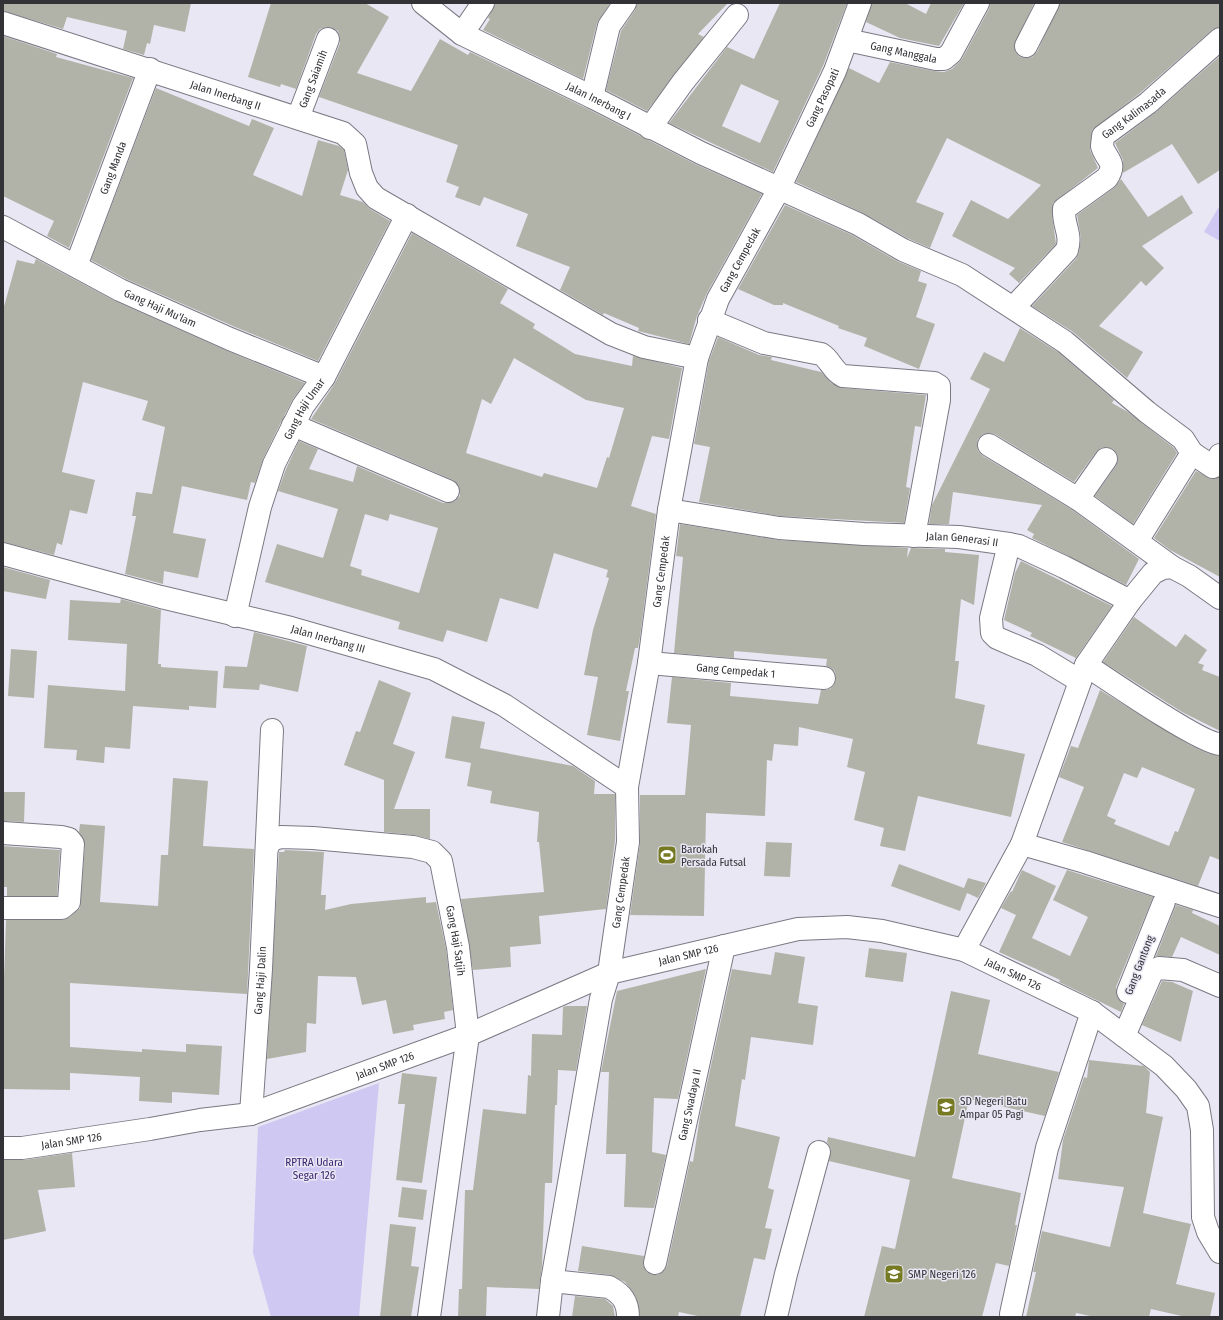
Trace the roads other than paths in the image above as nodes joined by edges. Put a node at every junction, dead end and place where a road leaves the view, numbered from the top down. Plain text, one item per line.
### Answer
1 (423, 3) edge
2 (483, 3) edge
3 (625, 3) edge
4 (860, 3) edge
5 (978, 3) edge
6 (1048, 3) edge
7 (737, 15) dead end
8 (3, 23) edge
9 (462, 34) junction
10 (328, 39) dead end
11 (1220, 39) edge
12 (847, 40) junction
13 (1026, 46) dead end
14 (150, 69) junction
15 (592, 97) junction
16 (298, 118) junction
17 (650, 128) junction
18 (779, 189) junction
19 (407, 215) junction
20 (3, 227) edge
21 (76, 266) junction
22 (1014, 307) junction
23 (709, 320) junction
24 (697, 358) junction
25 (324, 377) junction
26 (293, 425) junction
27 (989, 445) dead end
28 (1192, 453) junction
29 (1220, 455) edge
30 (1106, 459) dead end
31 (448, 491) dead end
32 (1078, 499) junction
33 (669, 510) junction
34 (914, 536) junction
35 (1137, 541) junction
36 (1009, 544) junction
37 (3, 554) edge
38 (1172, 567) junction
39 (1220, 598) edge
40 (1130, 601) junction
41 (235, 616) junction
42 (648, 664) junction
43 (1083, 673) junction
44 (824, 678) dead end
45 (272, 730) dead end
46 (1220, 744) edge
47 (627, 787) junction
48 (3, 833) edge
49 (1022, 844) junction
50 (268, 846) junction
51 (1164, 902) dead end
52 (1220, 906) edge
53 (3, 908) edge
54 (724, 946) junction
55 (964, 950) junction
56 (609, 973) junction
57 (1220, 986) edge
58 (1092, 1012) junction
59 (1119, 1032) junction
60 (468, 1035) junction
61 (251, 1114) junction
62 (3, 1148) edge
63 (819, 1152) dead end
64 (1220, 1252) edge
65 (655, 1263) dead end
66 (552, 1281) junction
67 (1011, 1314) dead end
68 (429, 1317) edge
69 (548, 1317) edge
70 (628, 1317) edge
71 (776, 1317) edge

1 - 9 street, Jalan Inerbang I
2 - 9 street
3 - 15 street
4 - 12 street, Gang Pasopati
5 - 12 street, Gang Manggala
6 - 13 street
7 - 17 street
8 - 14 street, Jalan Inerbang II
9 - 15 street, Jalan Inerbang I
10 - 16 street, Gang Saiamih
11 - 22 street, Gang Kalimasada
12 - 18 street, Gang Pasopati
14 - 16 street, Jalan Inerbang II
14 - 21 street, Gang Manda
15 - 17 street, Jalan Inerbang I
16 - 19 street, Jalan Inerbang II
17 - 18 street, Jalan Inerbang I
18 - 22 street, Jalan Inerbang I
18 - 23 street, Gang Cempedak
19 - 24 street, Jalan Inerbang II
19 - 25 street, Gang Haji Umar
20 - 21 street, Gang Haji Mu'lam
21 - 25 street, Gang Haji Mu'lam
22 - 28 street, Jalan Inerbang I
23 - 24 street, Gang Cempedak
23 - 34 street
24 - 33 street, Gang Cempedak
25 - 26 street, Gang Haji Umar
26 - 31 street
26 - 41 street, Gang Haji Umar
27 - 32 street
28 - 29 street
28 - 35 street
30 - 32 street
32 - 35 street
33 - 34 street, Jalan Generasi II
33 - 42 street, Gang Cempedak
34 - 36 street, Jalan Generasi II
35 - 38 street
36 - 40 street, Jalan Generasi II
36 - 43 street
37 - 41 street, Jalan Inerbang III
38 - 39 street
38 - 40 street
40 - 43 street
41 - 47 street, Jalan Inerbang III
42 - 44 street, Gang Cempedak 1
42 - 47 street, Gang Cempedak
43 - 46 street
43 - 49 street
45 - 50 street, Gang Haji Dalin
47 - 56 street, Gang Cempedak
48 - 53 street
49 - 52 street
49 - 55 street
50 - 60 street, Gang Haji Satjih
50 - 61 street, Gang Haji Dalin
51 - 59 street, Gang Gantong
54 - 55 street, Jalan SMP 126
54 - 56 street, Jalan SMP 126
54 - 65 street, Gang Swadaya II
55 - 58 street, Jalan SMP 126
56 - 60 street, Jalan SMP 126
56 - 66 street, Gang Cempedak
57 - 59 street
58 - 59 street, Jalan SMP 126
58 - 67 street
59 - 64 street, Jalan SMP 126
60 - 61 street, Jalan SMP 126
60 - 68 street, Gang Haji Satjih
61 - 62 street, Jalan SMP 126
63 - 71 street
66 - 69 street, Gang Cempedak
66 - 70 street

